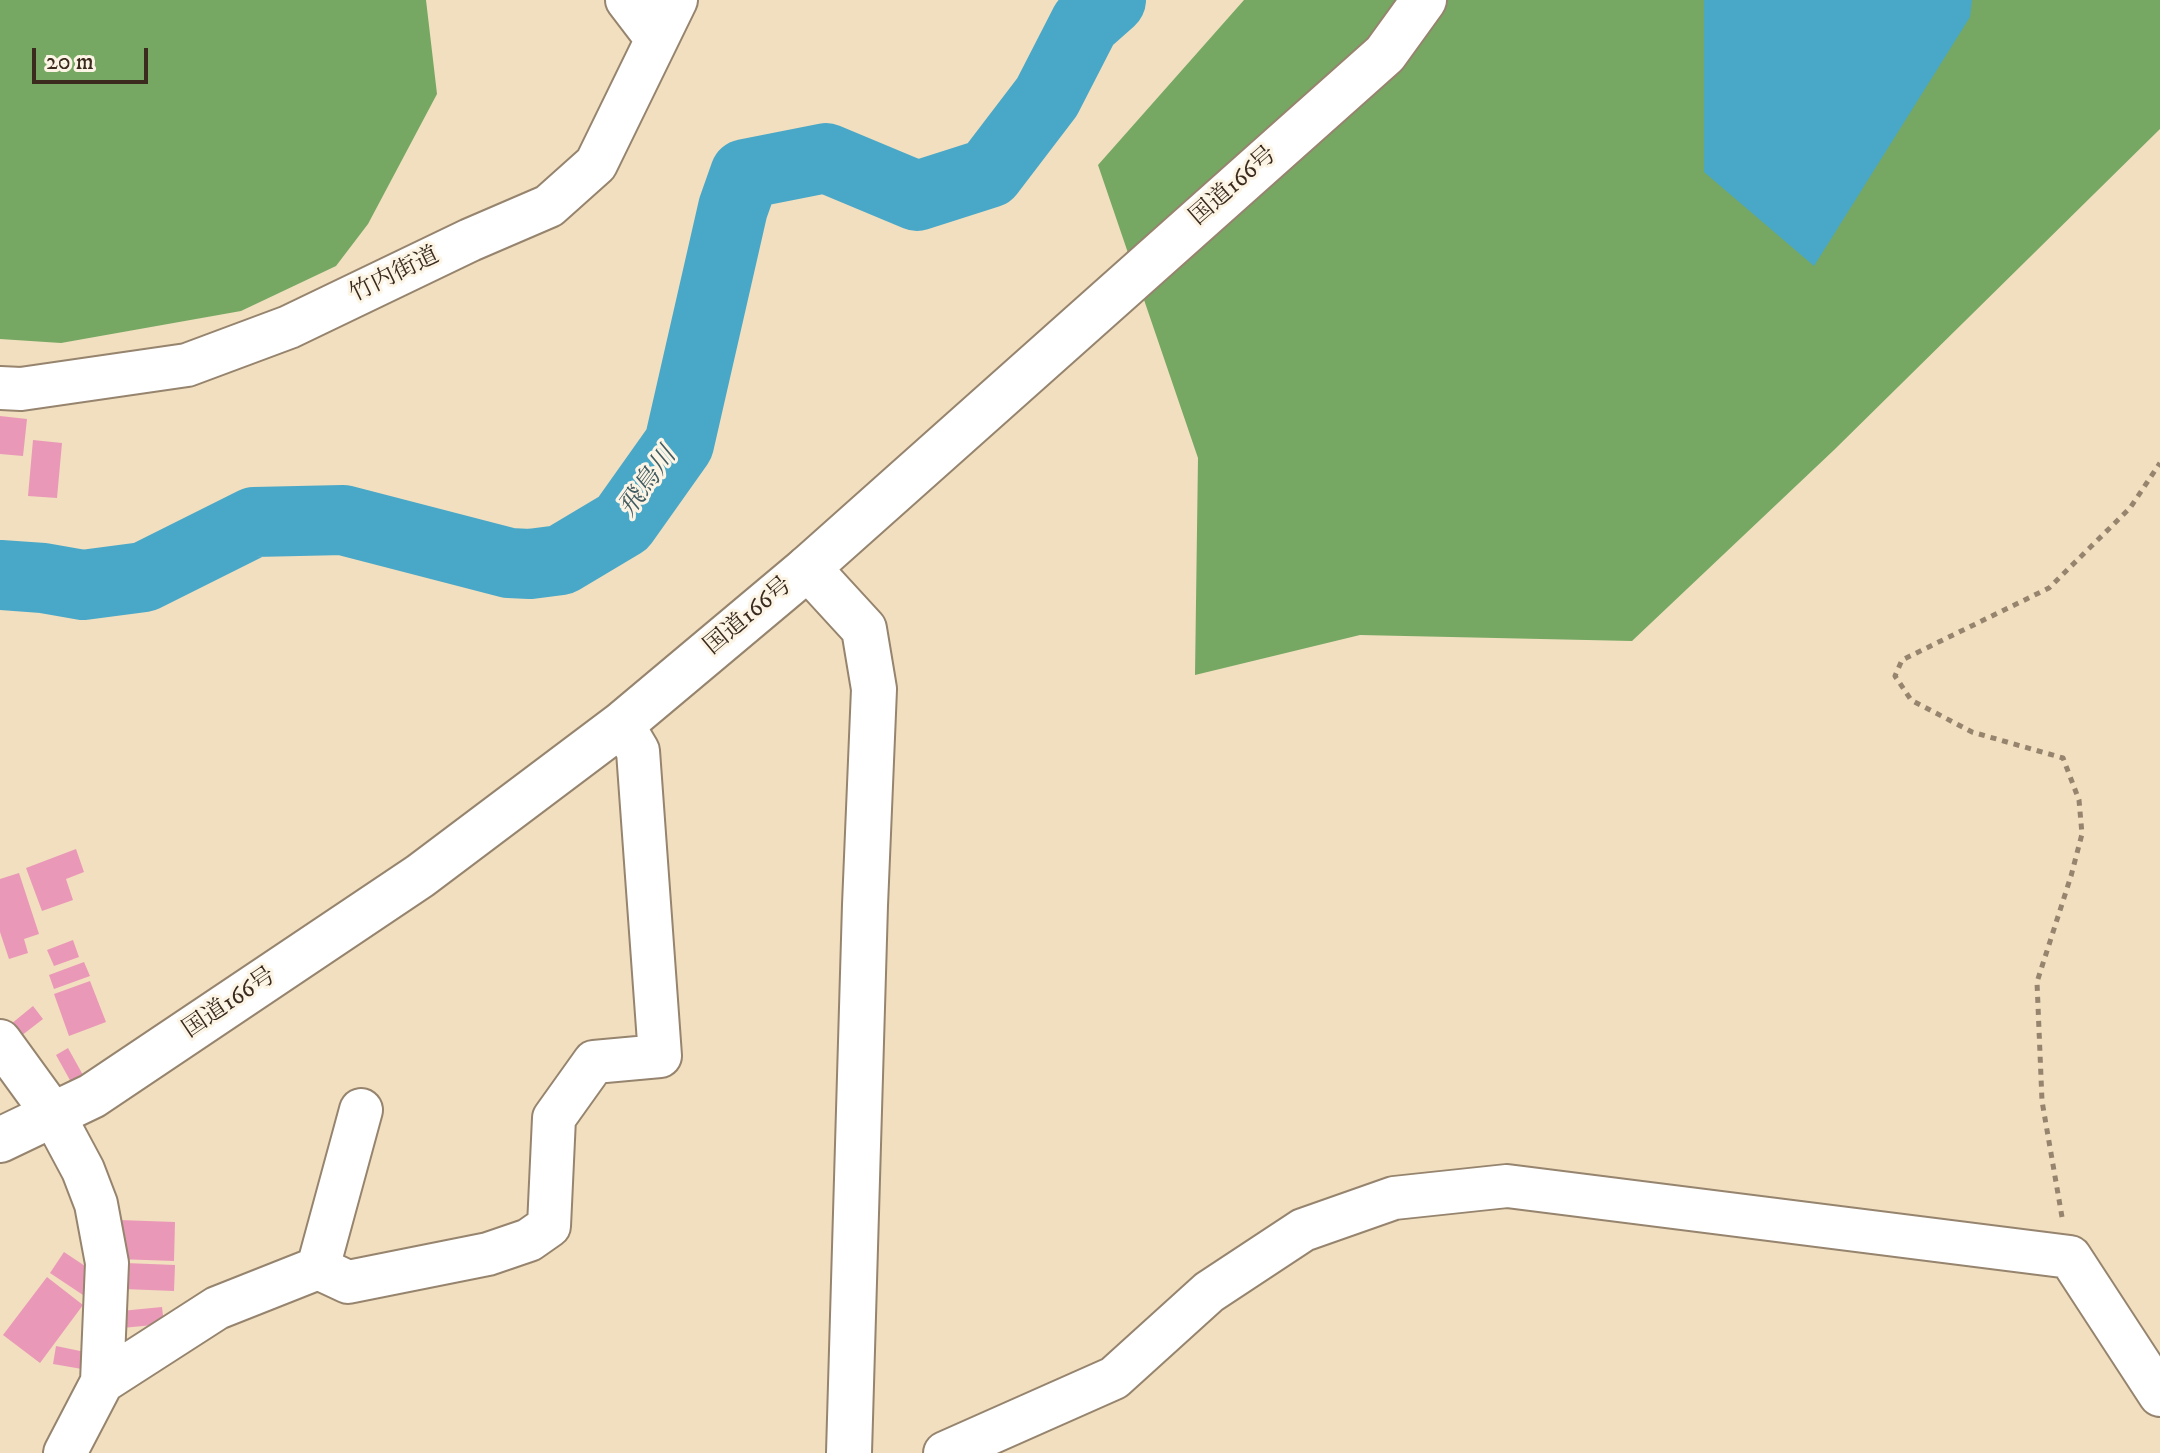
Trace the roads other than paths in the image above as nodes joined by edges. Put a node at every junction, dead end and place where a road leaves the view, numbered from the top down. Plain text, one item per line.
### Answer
1 (627, 0) edge
2 (676, 0) edge
3 (1424, 0) edge
4 (656, 38) junction
5 (0, 388) edge
6 (808, 568) junction
7 (622, 724) junction
8 (0, 1041) edge
9 (361, 1110) dead end
10 (53, 1114) junction
11 (0, 1140) edge
12 (318, 1268) junction
13 (102, 1382) junction
14 (2160, 1395) edge
15 (65, 1453) edge
16 (849, 1453) edge
17 (945, 1453) edge

1 - 4 street
2 - 4 street, 竹内街道
3 - 6 main road, 国道166号
4 - 5 street, 竹内街道
6 - 7 main road, 国道166号
6 - 16 main road
7 - 10 main road, 国道166号
7 - 12 street
8 - 10 street
9 - 12 street
10 - 11 main road, 国道166号
10 - 13 street
12 - 13 street
13 - 15 street
14 - 17 street

